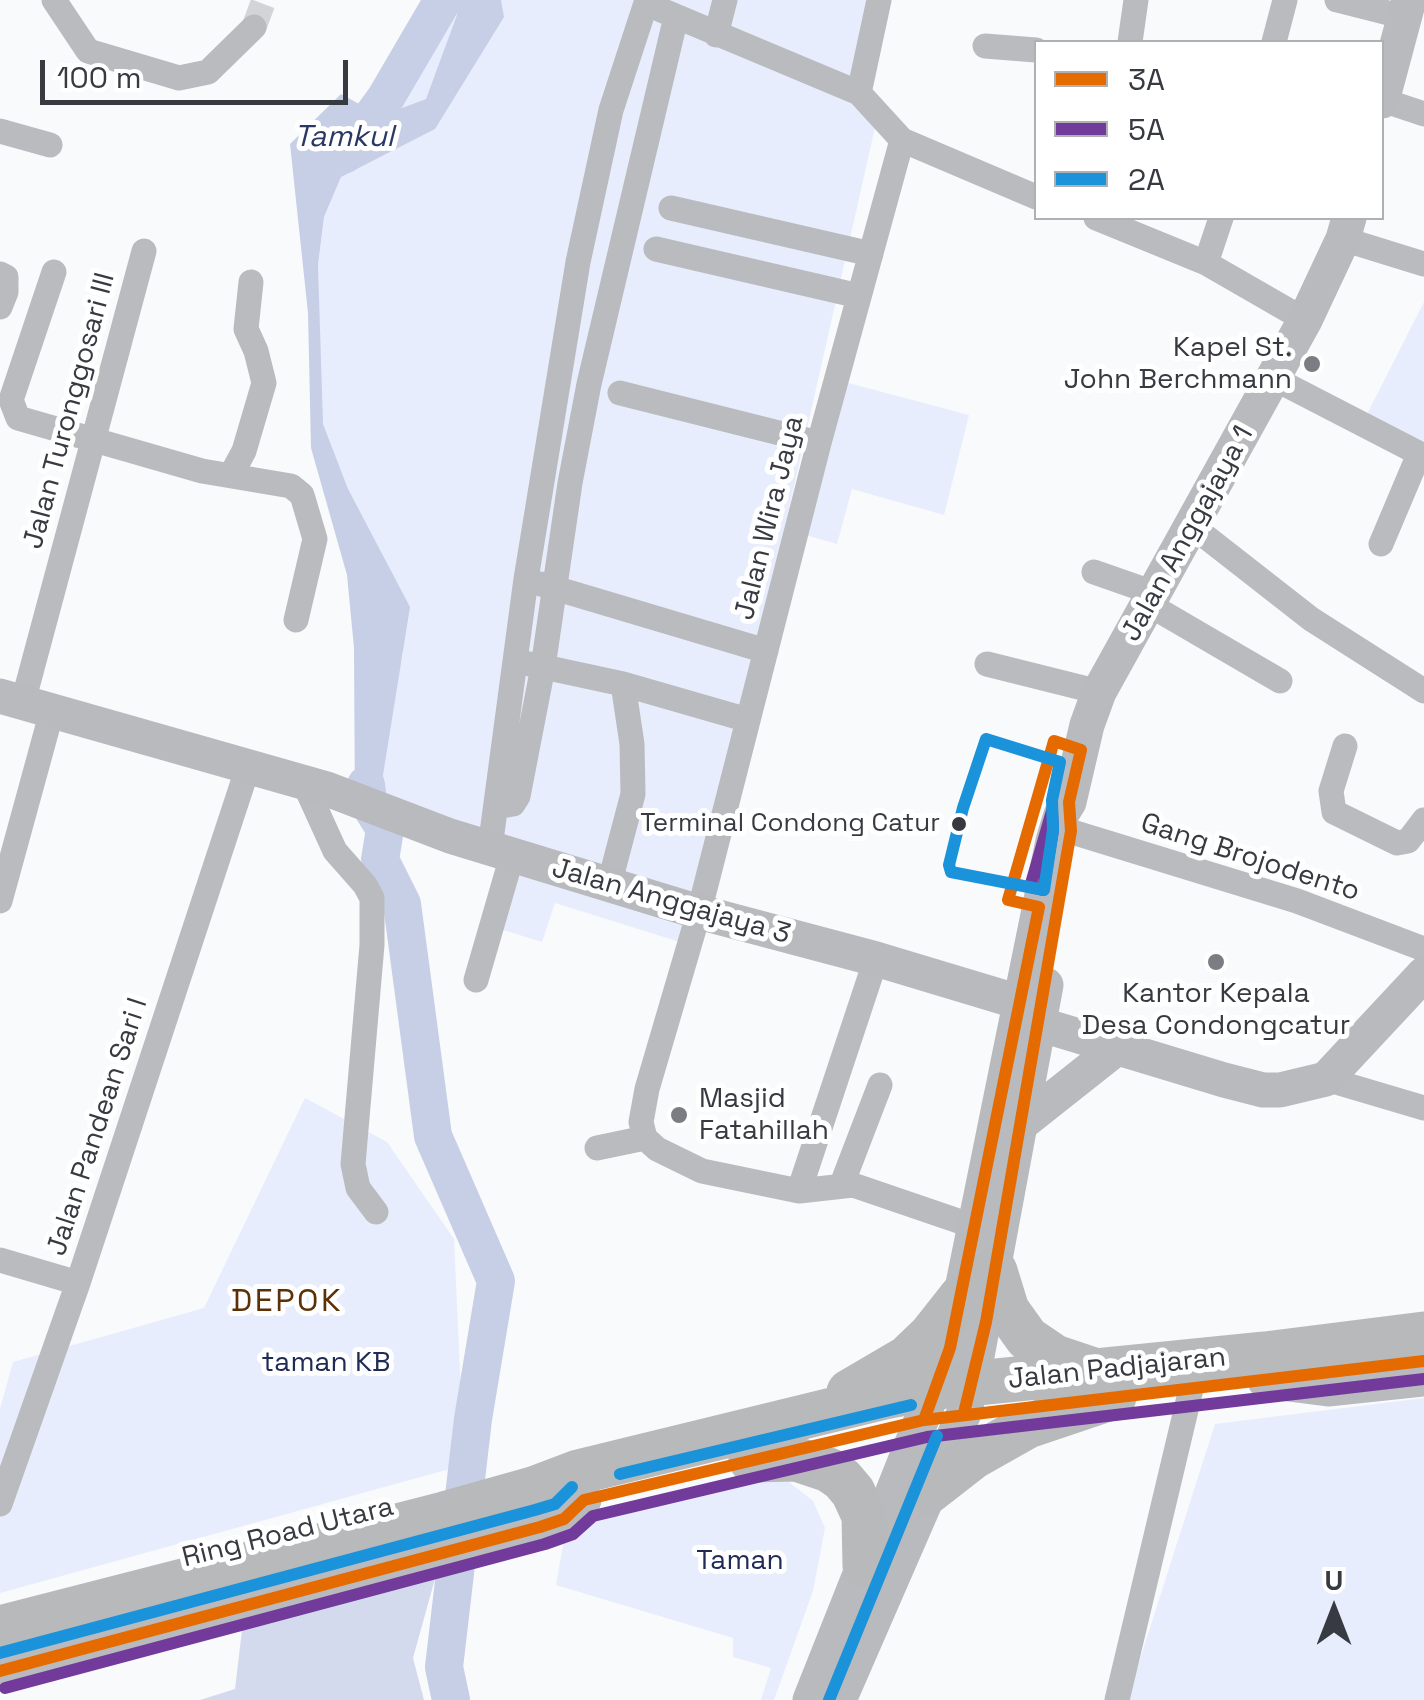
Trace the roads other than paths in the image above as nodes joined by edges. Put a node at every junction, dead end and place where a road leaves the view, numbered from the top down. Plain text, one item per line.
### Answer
1 (54, 0) edge
2 (725, 0) edge
3 (879, 0) edge
4 (1136, 0) edge
5 (1286, 0) edge
6 (1338, 0) edge
7 (643, 2) edge
8 (1406, 8) edge
9 (676, 16) junction
10 (254, 27) tunnel mouth
11 (716, 34) junction
12 (1130, 40) edge
13 (1275, 40) edge
14 (985, 46) dead end
15 (1034, 50) edge
16 (860, 92) junction
17 (1384, 93) edge
18 (1384, 102) edge
19 (1424, 114) edge
20 (0, 131) edge
21 (902, 140) junction
22 (50, 145) dead end
23 (1034, 196) edge
24 (588, 208) junction
25 (671, 208) dead end
26 (630, 214) junction
27 (1101, 220) edge
28 (1219, 220) edge
29 (1346, 228) edge
30 (656, 250) dead end
31 (144, 252) dead end
32 (871, 254) junction
33 (1206, 263) junction
34 (1424, 264) edge
35 (54, 272) dead end
36 (0, 274) edge
37 (251, 282) dead end
38 (860, 296) junction
39 (0, 307) edge
40 (1305, 320) junction
41 (560, 376) junction
42 (1273, 378) junction
43 (590, 384) junction
44 (620, 393) dead end
45 (93, 442) junction
46 (819, 443) junction
47 (1422, 455) edge
48 (231, 476) junction
49 (542, 480) junction
50 (570, 483) junction
51 (1192, 526) junction
52 (1381, 544) dead end
53 (1094, 572) dead end
54 (526, 580) junction
55 (554, 589) junction
56 (1151, 598) junction
57 (296, 620) dead end
58 (766, 651) junction
59 (516, 661) junction
60 (987, 664) dead end
61 (543, 667) junction
62 (1280, 681) dead end
63 (623, 684) junction
64 (1424, 691) edge
65 (1099, 692) junction
66 (25, 703) edge
67 (748, 720) junction
68 (1345, 746) dead end
69 (248, 767) junction
70 (316, 786) junction
71 (496, 807) junction
72 (1066, 820) junction
73 (1424, 820) edge
74 (501, 852) junction
75 (609, 885) junction
76 (0, 901) edge
77 (699, 912) junction
78 (1424, 948) edge
79 (876, 958) junction
80 (1424, 974) edge
81 (476, 980) dead end
82 (1029, 1013) junction
83 (1118, 1047) junction
84 (1326, 1079) junction
85 (880, 1085) dead end
86 (1424, 1108) edge
87 (1022, 1122) junction
88 (645, 1138) junction
89 (597, 1148) dead end
90 (842, 1184) junction
91 (798, 1192) junction
92 (376, 1212) dead end
93 (973, 1226) junction
94 (0, 1260) edge
95 (78, 1283) junction
96 (978, 1284) junction
97 (1424, 1316) edge
98 (1424, 1334) edge
99 (1424, 1361) edge
100 (1265, 1367) junction
101 (1424, 1379) edge
102 (1104, 1384) junction
103 (1192, 1389) junction
104 (949, 1401) junction
105 (818, 1412) junction
106 (751, 1460) junction
107 (602, 1481) junction
108 (928, 1492) junction
109 (0, 1504) edge
110 (446, 1524) junction
111 (864, 1566) junction
112 (0, 1608) edge
113 (0, 1628) edge
114 (0, 1655) edge
115 (0, 1671) edge
116 (810, 1700) edge
117 (839, 1700) edge
118 (1117, 1700) edge

1 - 10 street
2 - 11 street
3 - 16 street
4 - 12 street
5 - 13 street
6 - 8 street
7 - 9 street
7 - 24 street
8 - 17 main road
9 - 11 street
9 - 26 street
11 - 16 street
14 - 15 street
16 - 21 street
18 - 19 street
20 - 22 street
21 - 23 street
21 - 32 street, Jalan Wira Jaya
24 - 26 street
24 - 41 street
25 - 32 street
26 - 43 street
27 - 33 street
28 - 33 street
29 - 34 street
29 - 40 main road, Jalan Anggajaya 1
30 - 38 street
31 - 45 street, Jalan Turonggosari III
32 - 38 street, Jalan Wira Jaya
33 - 40 street
35 - 45 street
36 - 39 street
37 - 48 street
38 - 46 street, Jalan Wira Jaya
40 - 42 main road, Jalan Anggajaya 1
41 - 43 street
41 - 49 street
42 - 47 street
42 - 51 main road, Jalan Anggajaya 1
43 - 50 street
44 - 46 street
45 - 48 street
45 - 66 street, Jalan Turonggosari III
46 - 58 street, Jalan Wira Jaya
47 - 52 street
48 - 57 street
49 - 50 street
49 - 54 street
50 - 55 street
51 - 56 main road, Jalan Anggajaya 1
51 - 64 street
53 - 56 street
54 - 55 street
54 - 59 street
55 - 58 street
55 - 61 street
56 - 62 street
56 - 65 main road, Jalan Anggajaya 1
58 - 67 street, Jalan Wira Jaya
59 - 61 street
59 - 71 street
60 - 65 street
61 - 63 street
61 - 71 street
63 - 67 street
63 - 75 street
65 - 72 main road, Jalan Anggajaya 1
66 - 69 main road, Jalan Anggajaya 3
66 - 76 street, Jalan Turonggosari III
67 - 77 street, Jalan Wira Jaya
68 - 73 street
69 - 70 main road, Jalan Anggajaya 3
69 - 95 street, Jalan Pandean Sari I
70 - 74 main road, Jalan Anggajaya 3
70 - 92 street
71 - 74 street
72 - 78 street, Gang Brojodento
72 - 82 main road, Jalan Anggajaya 1
74 - 75 main road, Jalan Anggajaya 3
74 - 81 street
75 - 77 main road, Jalan Anggajaya 3
77 - 79 main road, Jalan Anggajaya 3
77 - 88 street, Jalan Wira Jaya
79 - 82 main road, Jalan Anggajaya 3
79 - 91 street
80 - 84 main road
82 - 83 main road, Jalan Anggajaya 3
82 - 87 main road, Jalan Anggajaya 1
82 - 93 main road, Jalan Anggajaya 1
83 - 84 main road, Jalan Anggajaya 3
83 - 87 main road
84 - 86 street
85 - 90 street
87 - 96 main road, Jalan Anggajaya 1
88 - 89 street
88 - 91 street
90 - 91 street
90 - 93 street
93 - 96 main road, Jalan Anggajaya 1
94 - 95 street
95 - 109 street, Jalan Pandean Sari I
96 - 102 highway
96 - 104 main road, Jalan Anggajaya 1
96 - 105 highway
97 - 100 main road
98 - 100 highway, Jalan Padjajaran
99 - 100 highway, Jalan Padjajaran
100 - 101 main road
100 - 102 highway, Jalan Padjajaran
100 - 103 highway, Jalan Padjajaran
102 - 103 highway, Jalan Padjajaran
102 - 104 highway, Jalan Padjajaran
102 - 108 highway
103 - 118 street
104 - 105 highway, Jalan Padjajaran
104 - 106 highway, Jalan Padjajaran
104 - 108 main road
104 - 111 main road
105 - 107 highway, Jalan Padjajaran
106 - 107 highway, Jalan Padjajaran
106 - 111 highway
107 - 110 highway, Jalan Padjajaran
108 - 117 main road
110 - 112 main road, Ring Road Utara
110 - 113 highway, Jalan Padjajaran
110 - 114 highway, Jalan Padjajaran
110 - 115 main road
111 - 116 main road

